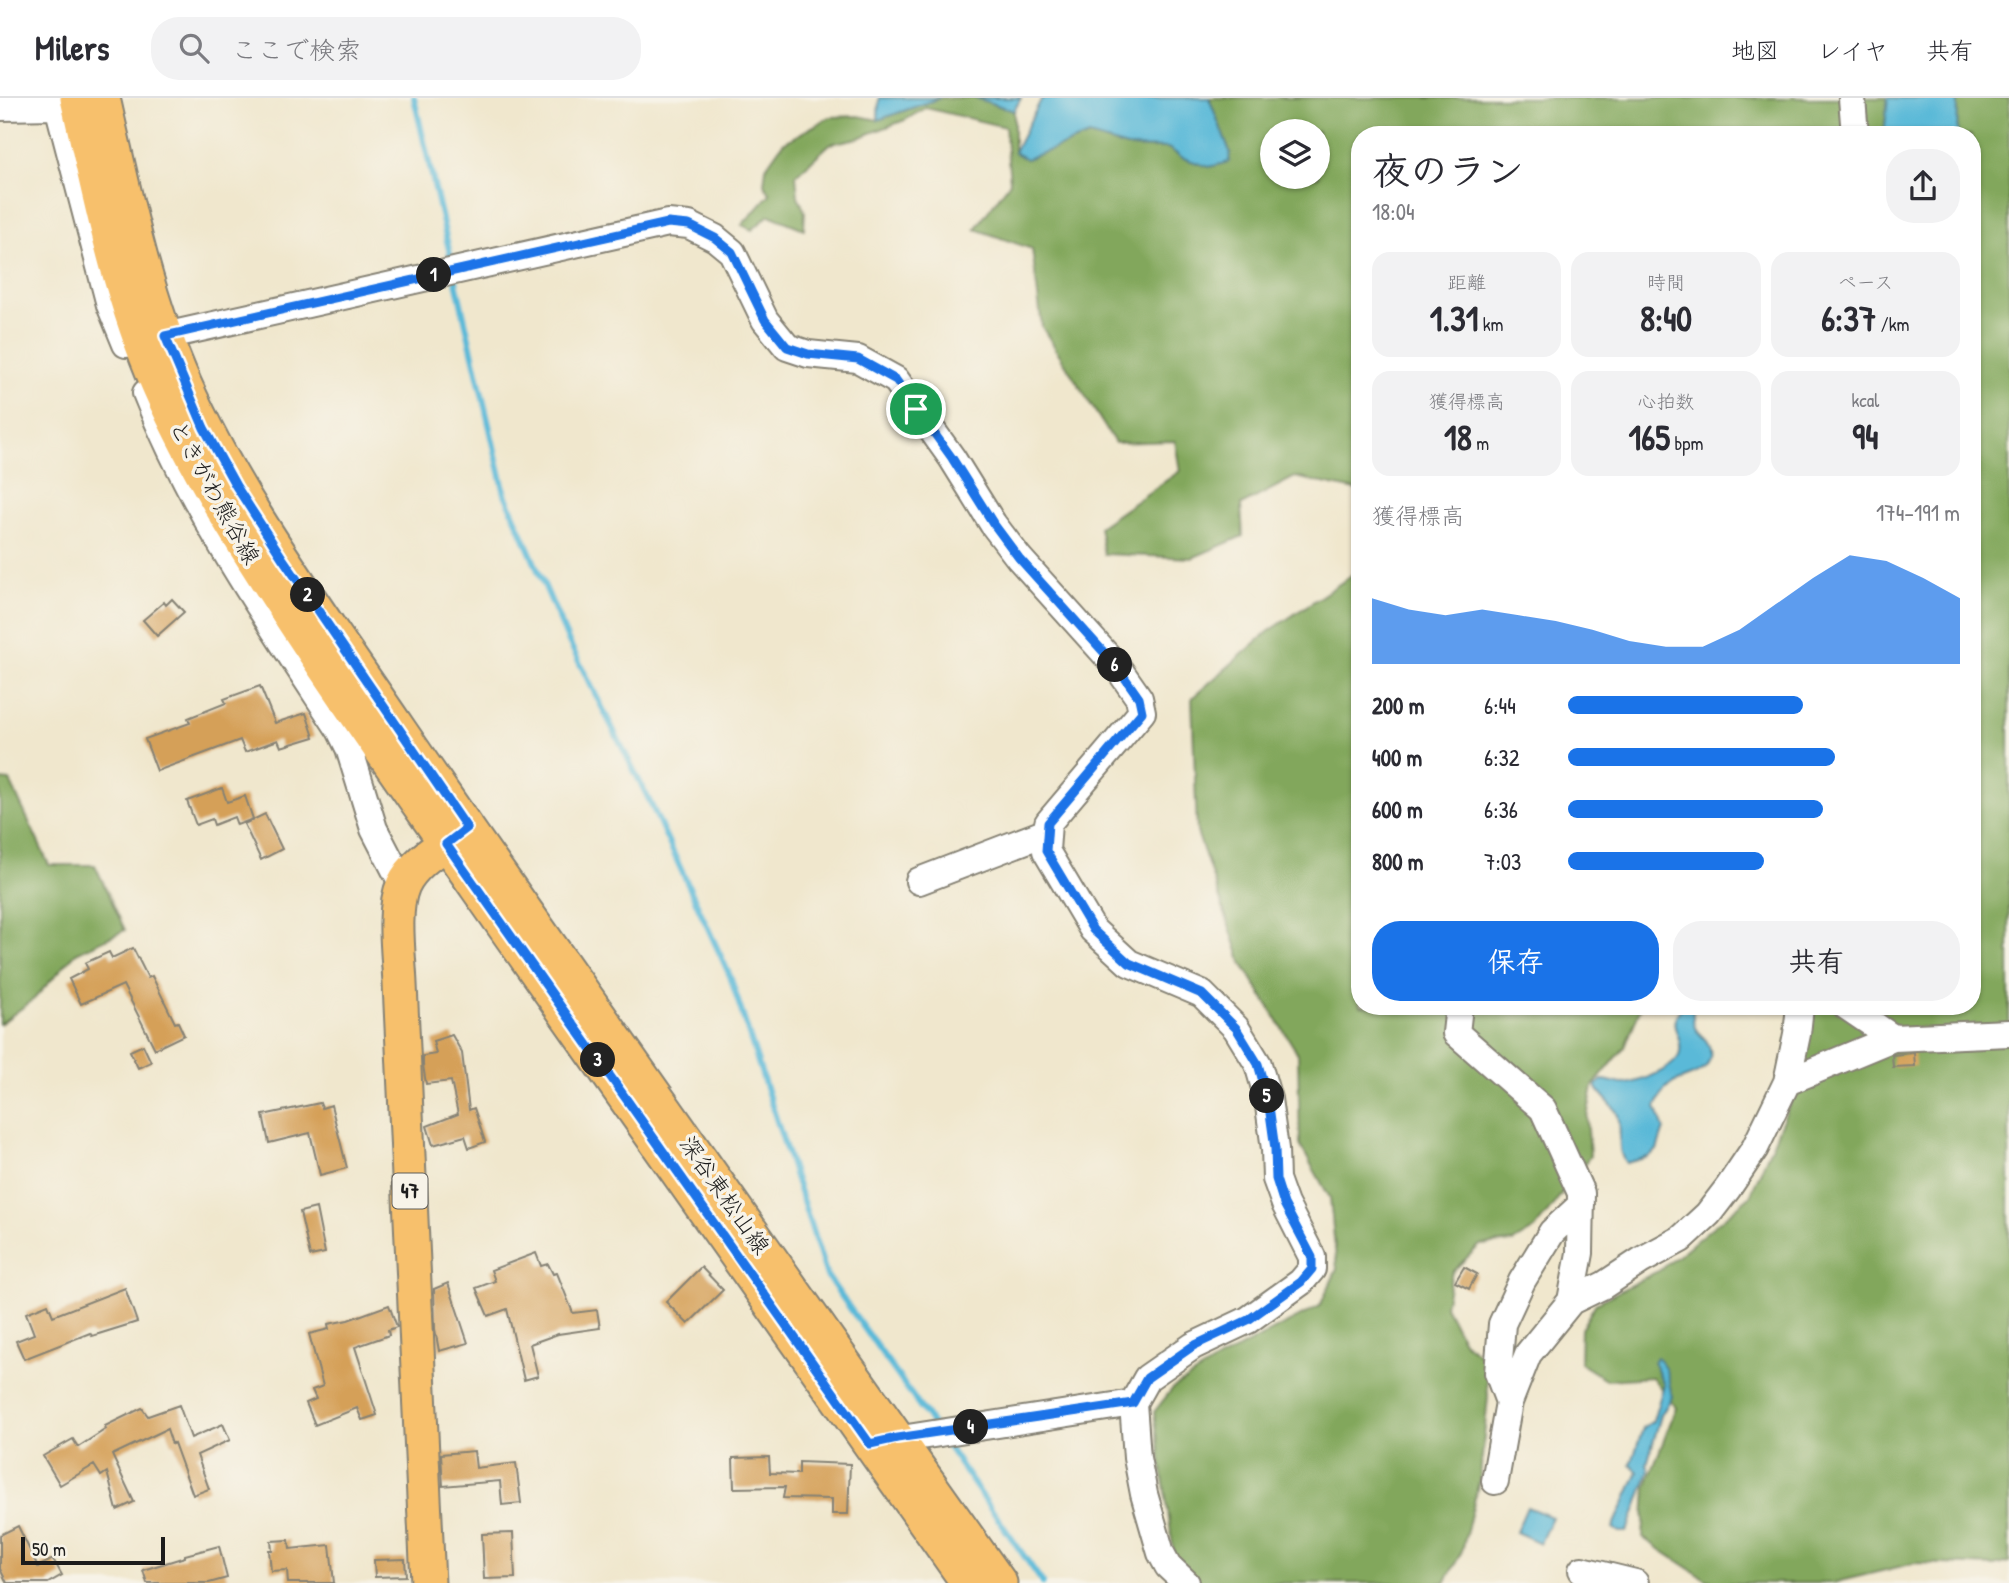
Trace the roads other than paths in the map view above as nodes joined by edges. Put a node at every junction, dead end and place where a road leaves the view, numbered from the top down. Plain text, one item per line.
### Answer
1 (1852, 98) edge
2 (77, 100) edge
3 (0, 107) edge
4 (1854, 126) edge
5 (165, 336) junction
6 (1047, 832) junction
7 (456, 836) junction
8 (919, 881) dead end
9 (403, 885) junction
10 (1458, 1015) edge
11 (1799, 1015) edge
12 (1859, 1015) edge
13 (2009, 1033) edge
14 (1893, 1038) junction
15 (1787, 1082) junction
16 (1581, 1205) junction
17 (1571, 1301) junction
18 (1509, 1402) junction
19 (1133, 1403) junction
20 (911, 1436) junction
21 (1495, 1480) dead end
22 (1582, 1570) dead end
23 (428, 1583) edge
24 (968, 1583) edge
25 (1000, 1583) edge
26 (1186, 1583) edge
27 (1635, 1583) edge

1 - 4 street
2 - 3 street
2 - 5 main road, ときがわ熊谷線
2 - 7 main road, ときがわ熊谷線
2 - 9 street
5 - 6 street
5 - 7 main road, ときがわ熊谷線
6 - 8 street
6 - 19 street
7 - 9 main road
7 - 20 main road, 深谷東松山線
9 - 23 main road, 47
10 - 16 street
11 - 15 street
12 - 14 street
13 - 14 street
14 - 15 street
15 - 17 street
16 - 17 street
16 - 18 street
17 - 18 street
18 - 21 street
19 - 20 street
19 - 26 street
20 - 24 main road, 深谷東松山線
20 - 25 main road, 深谷東松山線
22 - 27 street

